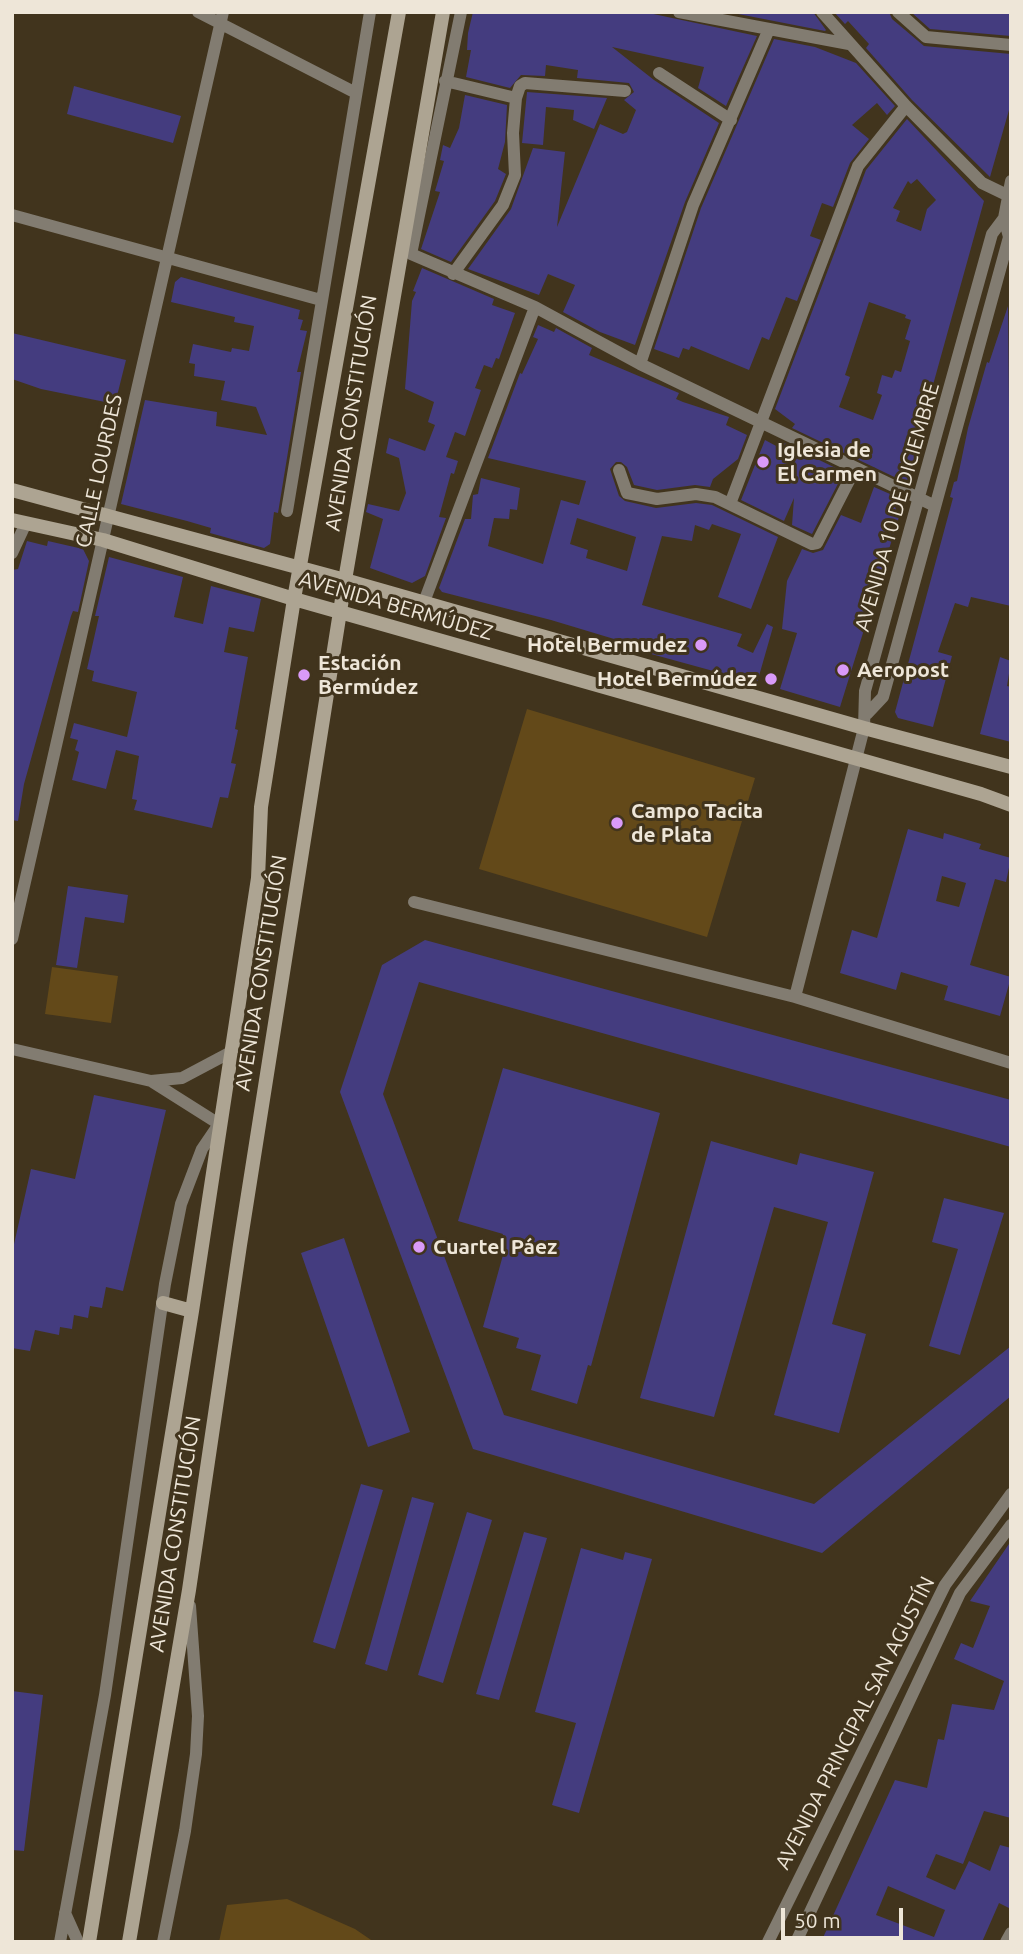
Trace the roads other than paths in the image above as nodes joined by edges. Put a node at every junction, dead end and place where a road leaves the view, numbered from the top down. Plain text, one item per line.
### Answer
1 (198, 12) edge
2 (369, 12) edge
3 (399, 12) edge
4 (443, 12) edge
5 (461, 12) edge
6 (679, 12) edge
7 (822, 12) edge
8 (898, 12) edge
9 (222, 18) edge
10 (769, 29) junction
11 (849, 44) junction
12 (1011, 45) edge
13 (659, 73) dead end
14 (445, 81) junction
15 (625, 91) dead end
16 (356, 93) junction
17 (516, 97) junction
18 (906, 106) junction
19 (731, 120) junction
20 (1011, 181) edge
21 (1009, 196) edge
22 (12, 215) edge
23 (1004, 218) junction
24 (167, 259) junction
25 (453, 274) junction
26 (321, 300) junction
27 (535, 307) junction
28 (640, 364) junction
29 (762, 420) junction
30 (855, 469) junction
31 (619, 470) dead end
32 (12, 490) edge
33 (919, 501) junction
34 (730, 504) junction
35 (935, 506) junction
36 (287, 511) dead end
37 (107, 514) junction
38 (19, 521) edge
39 (103, 540) junction
40 (12, 553) edge
41 (299, 568) junction
42 (345, 580) junction
43 (294, 599) junction
44 (425, 602) junction
45 (341, 612) junction
46 (865, 721) junction
47 (856, 760) junction
48 (1011, 767) edge
49 (1011, 805) edge
50 (17, 897) edge
51 (414, 902) dead end
52 (12, 939) edge
53 (795, 998) junction
54 (12, 1049) edge
55 (231, 1052) junction
56 (1011, 1063) edge
57 (151, 1081) junction
58 (219, 1124) junction
59 (163, 1303) junction
60 (192, 1311) junction
61 (1011, 1494) edge
62 (993, 1518) junction
63 (1009, 1527) edge
64 (189, 1590) junction
65 (846, 1785) junction
66 (865, 1795) junction
67 (796, 1886) junction
68 (818, 1895) junction
69 (65, 1913) junction
70 (1011, 1933) edge
71 (60, 1942) edge
72 (78, 1942) edge
73 (89, 1942) edge
74 (129, 1942) edge
75 (163, 1942) edge
76 (768, 1942) edge
77 (796, 1942) edge
78 (1006, 1942) edge

1 - 9 street
2 - 16 street
3 - 41 street, AVENIDA CONSTITUCIÓN
4 - 42 street, AVENIDA CONSTITUCIÓN
5 - 14 street
6 - 10 street
7 - 11 street
8 - 12 street
9 - 16 street
9 - 24 street, CALLE LOURDES
10 - 11 street
10 - 19 street
11 - 18 street
13 - 19 street
14 - 17 street
14 - 25 street
15 - 17 street
16 - 26 street
17 - 25 street
18 - 21 street
18 - 29 street
19 - 28 street
20 - 21 street, AVENIDA 10 DE DICIEMBRE
21 - 23 street, AVENIDA 10 DE DICIEMBRE
22 - 24 street
23 - 33 street, AVENIDA 10 DE DICIEMBRE
23 - 35 street, AVENIDA 10 DE DICIEMBRE
24 - 26 street
24 - 37 street, CALLE LOURDES
25 - 27 street
26 - 36 street
27 - 28 street
27 - 44 street
28 - 29 street
29 - 30 street
29 - 34 street
30 - 33 street
30 - 34 street
31 - 34 street
32 - 37 street, AVENIDA BERMÚDEZ
33 - 35 street
33 - 46 street, AVENIDA 10 DE DICIEMBRE
35 - 46 street, AVENIDA 10 DE DICIEMBRE
37 - 39 street, CALLE LOURDES
37 - 41 street, AVENIDA BERMÚDEZ
38 - 39 street, AVENIDA BERMÚDEZ
38 - 40 street
39 - 43 street, AVENIDA BERMÚDEZ
39 - 50 street, CALLE LOURDES
41 - 42 street, AVENIDA BERMÚDEZ
41 - 43 street, AVENIDA CONSTITUCIÓN
42 - 44 street, AVENIDA BERMÚDEZ
42 - 45 street, AVENIDA CONSTITUCIÓN
43 - 45 street, AVENIDA BERMÚDEZ
43 - 55 street, AVENIDA CONSTITUCIÓN
44 - 46 street, AVENIDA BERMÚDEZ
45 - 47 street, AVENIDA BERMÚDEZ
45 - 64 street, AVENIDA CONSTITUCIÓN
46 - 47 street
46 - 48 street, AVENIDA BERMÚDEZ
47 - 49 street, AVENIDA BERMÚDEZ
47 - 53 street
50 - 52 street, CALLE LOURDES
51 - 53 street
53 - 56 street
54 - 57 street
55 - 57 street
55 - 58 street, AVENIDA CONSTITUCIÓN
57 - 58 street
58 - 59 street
58 - 60 street, AVENIDA CONSTITUCIÓN
59 - 60 street
59 - 69 street
60 - 73 street, AVENIDA CONSTITUCIÓN
61 - 62 street, AVENIDA PRINCIPAL SAN AGUSTÍN
62 - 63 street
62 - 65 street, AVENIDA PRINCIPAL SAN AGUSTÍN
63 - 66 street, AVENIDA PRINCIPAL SAN AGUSTÍN
64 - 74 street, AVENIDA CONSTITUCIÓN
64 - 75 street
65 - 66 street
65 - 67 street, AVENIDA PRINCIPAL SAN AGUSTÍN
66 - 68 street, AVENIDA PRINCIPAL SAN AGUSTÍN
67 - 68 street
67 - 76 street, AVENIDA PRINCIPAL SAN AGUSTÍN
68 - 77 street, AVENIDA PRINCIPAL SAN AGUSTÍN
69 - 71 street
69 - 72 street
70 - 78 street

